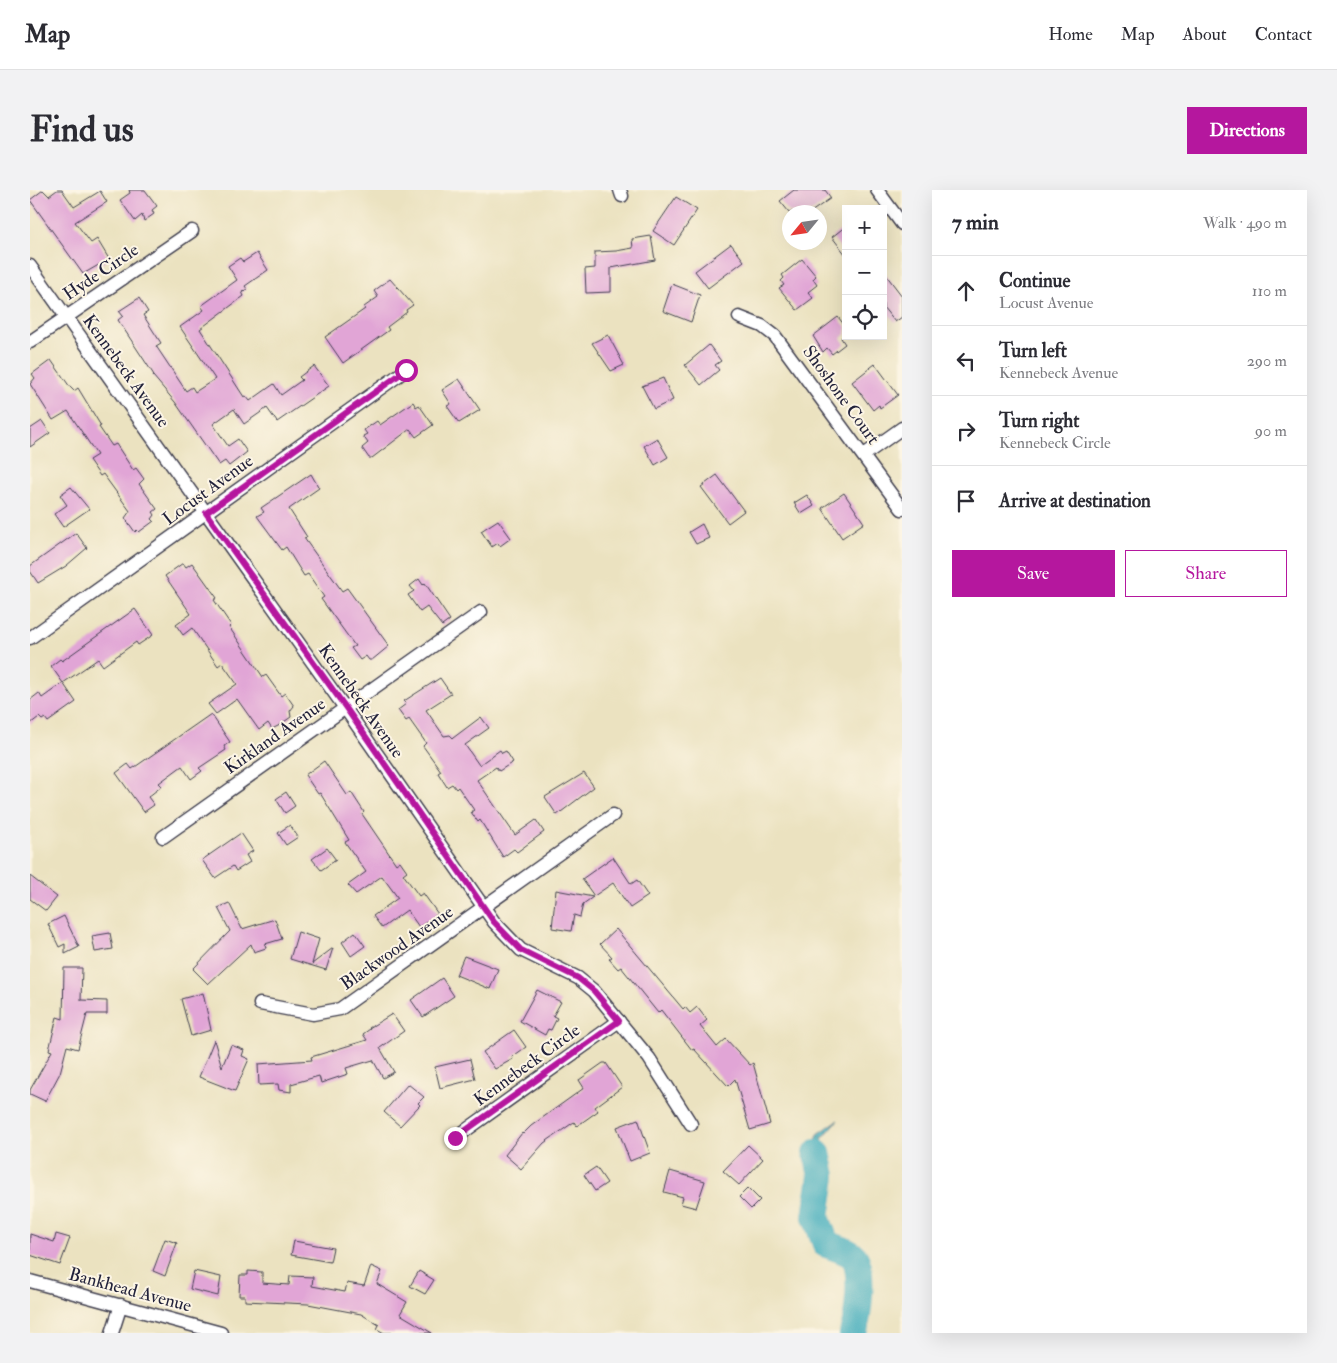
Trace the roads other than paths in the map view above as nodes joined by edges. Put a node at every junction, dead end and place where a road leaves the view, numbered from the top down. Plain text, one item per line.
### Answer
1 (877, 190) edge
2 (902, 224) edge
3 (192, 231) dead end
4 (30, 266) edge
5 (66, 317) junction
6 (739, 317) dead end
7 (30, 342) edge
8 (406, 370) dead end
9 (902, 428) edge
10 (864, 455) junction
11 (902, 508) edge
12 (206, 513) junction
13 (481, 612) dead end
14 (30, 638) edge
15 (346, 708) junction
16 (613, 815) dead end
17 (163, 838) dead end
18 (484, 908) junction
19 (260, 1004) dead end
20 (619, 1021) junction
21 (691, 1124) dead end
22 (455, 1138) dead end
23 (30, 1281) edge
24 (121, 1305) junction
25 (112, 1333) edge
26 (221, 1333) edge

1 - 2 street
3 - 5 street, Hyde Circle
4 - 5 street, Kennebeck Avenue
5 - 7 street, Hyde Circle
5 - 12 street, Kennebeck Avenue
6 - 10 street, Shoshone Court
8 - 12 street, Locust Avenue
9 - 10 street
10 - 11 street, Shoshone Court
12 - 14 street, Locust Avenue
12 - 15 street, Kennebeck Avenue
13 - 15 street, Kirkland Avenue
15 - 17 street, Kirkland Avenue
15 - 18 street, Kennebeck Avenue
16 - 18 street, Blackwood Avenue
18 - 19 street, Blackwood Avenue
18 - 20 street, Kennebeck Avenue
20 - 21 street, Kennebeck Avenue
20 - 22 street, Kennebeck Circle
23 - 24 street, Bankhead Avenue
24 - 25 street
24 - 26 street, Bankhead Avenue

